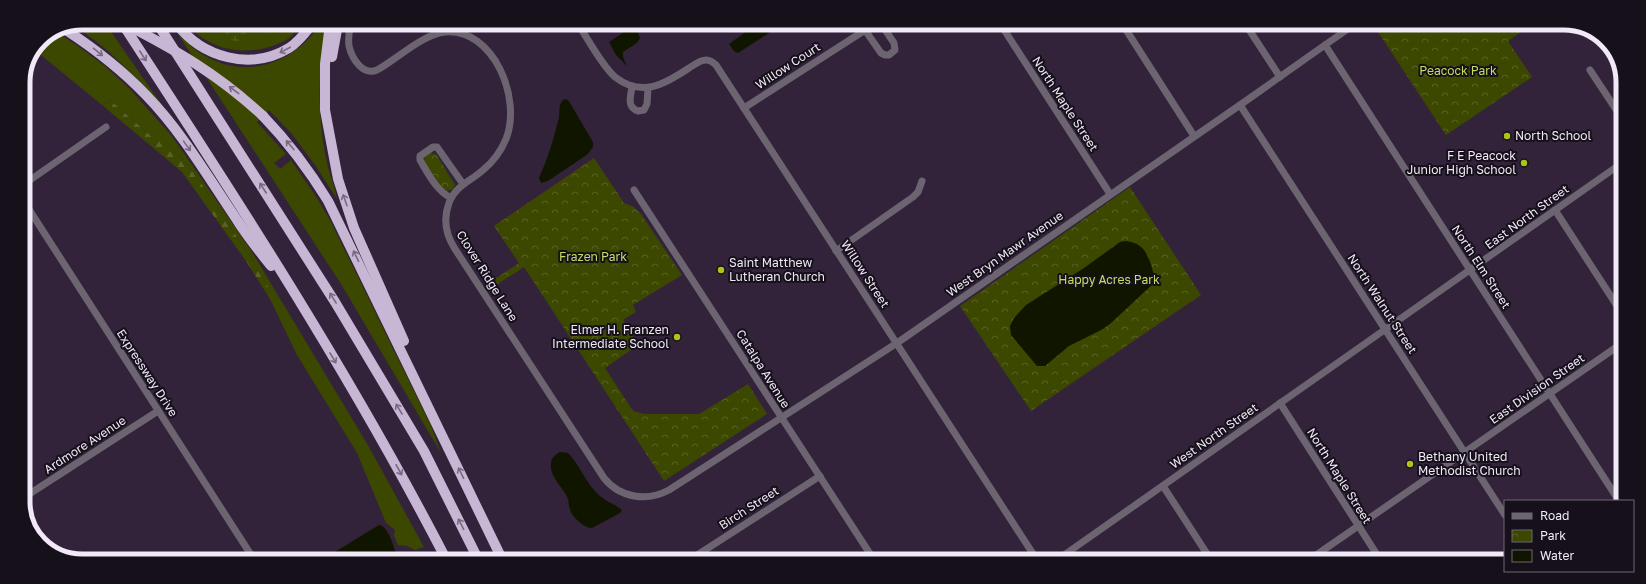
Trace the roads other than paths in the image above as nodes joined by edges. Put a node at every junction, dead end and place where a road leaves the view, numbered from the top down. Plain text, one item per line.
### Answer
1 (127, 30) edge
2 (136, 30) edge
3 (161, 30) edge
4 (183, 30) edge
5 (308, 30) edge
6 (329, 30) edge
7 (337, 30) edge
8 (350, 30) edge
9 (582, 30) edge
10 (865, 30) joint
11 (885, 30) edge
12 (1004, 30) edge
13 (1126, 30) edge
14 (1249, 30) edge
15 (1346, 30) edge
16 (69, 32) edge
17 (1325, 45) junction
18 (1590, 70) dead end
19 (1280, 77) junction
20 (632, 86) junction
21 (648, 88) junction
22 (1240, 105) junction
23 (744, 108) junction
24 (1616, 109) edge
25 (106, 127) dead end
26 (328, 127) junction
27 (1194, 136) junction
28 (1616, 167) edge
29 (30, 180) edge
30 (922, 181) dead end
31 (463, 184) junction
32 (634, 190) dead end
33 (1110, 194) junction
34 (451, 198) junction
35 (1555, 210) junction
36 (30, 211) edge
37 (836, 251) junction
38 (1470, 271) junction
39 (1616, 304) edge
40 (313, 324) junction
41 (1386, 330) junction
42 (896, 343) junction
43 (1616, 347) edge
44 (422, 392) junction
45 (1550, 393) junction
46 (1280, 403) junction
47 (158, 411) junction
48 (781, 418) junction
49 (1465, 453) junction
50 (820, 476) junction
51 (1163, 486) junction
52 (30, 493) edge
53 (1616, 496) edge
54 (1504, 513) edge
55 (1358, 526) junction
56 (250, 554) edge
57 (443, 554) edge
58 (476, 554) edge
59 (500, 554) edge
60 (699, 554) edge
61 (870, 554) edge
62 (1033, 554) edge
63 (1065, 554) edge
64 (1208, 554) edge
65 (1318, 554) edge
66 (1376, 554) edge

1 -> 40 highway
44 -> 2 highway, bridge
58 -> 3 highway
5 -> 4 highway
6 - 26 highway
7 - 26 highway
8 - 31 street, Clover Ridge Lane
9 - 20 street, Willow Street
10 - 11 street
10 - 23 street, Willow Court
12 - 33 street, North Maple Street
13 - 27 street
14 - 19 street
15 - 17 street, West Bryn Mawr Avenue
16 -> 40 highway
17 - 19 street, West Bryn Mawr Avenue
17 - 38 street, North Elm Street
18 - 24 street
19 - 22 street, West Bryn Mawr Avenue
20 - 21 street, Willow Street
20 - 21 street
21 - 23 street, Willow Street
22 - 27 street, West Bryn Mawr Avenue
22 - 41 street, North Walnut Street
23 - 37 street, Willow Street
25 - 29 street
44 -> 26 highway
27 - 33 street, West Bryn Mawr Avenue
28 - 35 street, East North Street
30 - 37 street
31 - 34 street, Clover Ridge Lane
31 - 34 street
32 - 48 street, Catalpa Avenue
33 - 42 street, West Bryn Mawr Avenue
34 - 48 street, Clover Ridge Lane
35 - 38 street, East North Street
35 - 39 street
36 - 47 street, Expressway Drive
37 - 42 street, Willow Street
38 - 41 street, East North Street
38 - 45 street, North Elm Street
40 -> 57 highway
41 - 46 street, West North Street
41 - 49 street, North Walnut Street
42 - 48 street, West Bryn Mawr Avenue
42 - 62 street, Willow Street
43 - 45 street, East Division Street
59 -> 44 highway
45 - 49 street, East Division Street
45 - 53 street, North Elm Street
46 - 51 street, West North Street
46 - 55 street, North Maple Street
47 - 52 street, Ardmore Avenue
47 - 56 street, Expressway Drive
48 - 50 street, Catalpa Avenue
49 - 54 street, North Walnut Street
49 - 55 street, East Division Street
50 - 60 street, Birch Street
50 - 61 street, Catalpa Avenue
51 - 63 street, West North Street
51 - 64 street
55 - 65 street, East Division Street
55 - 66 street, North Maple Street

